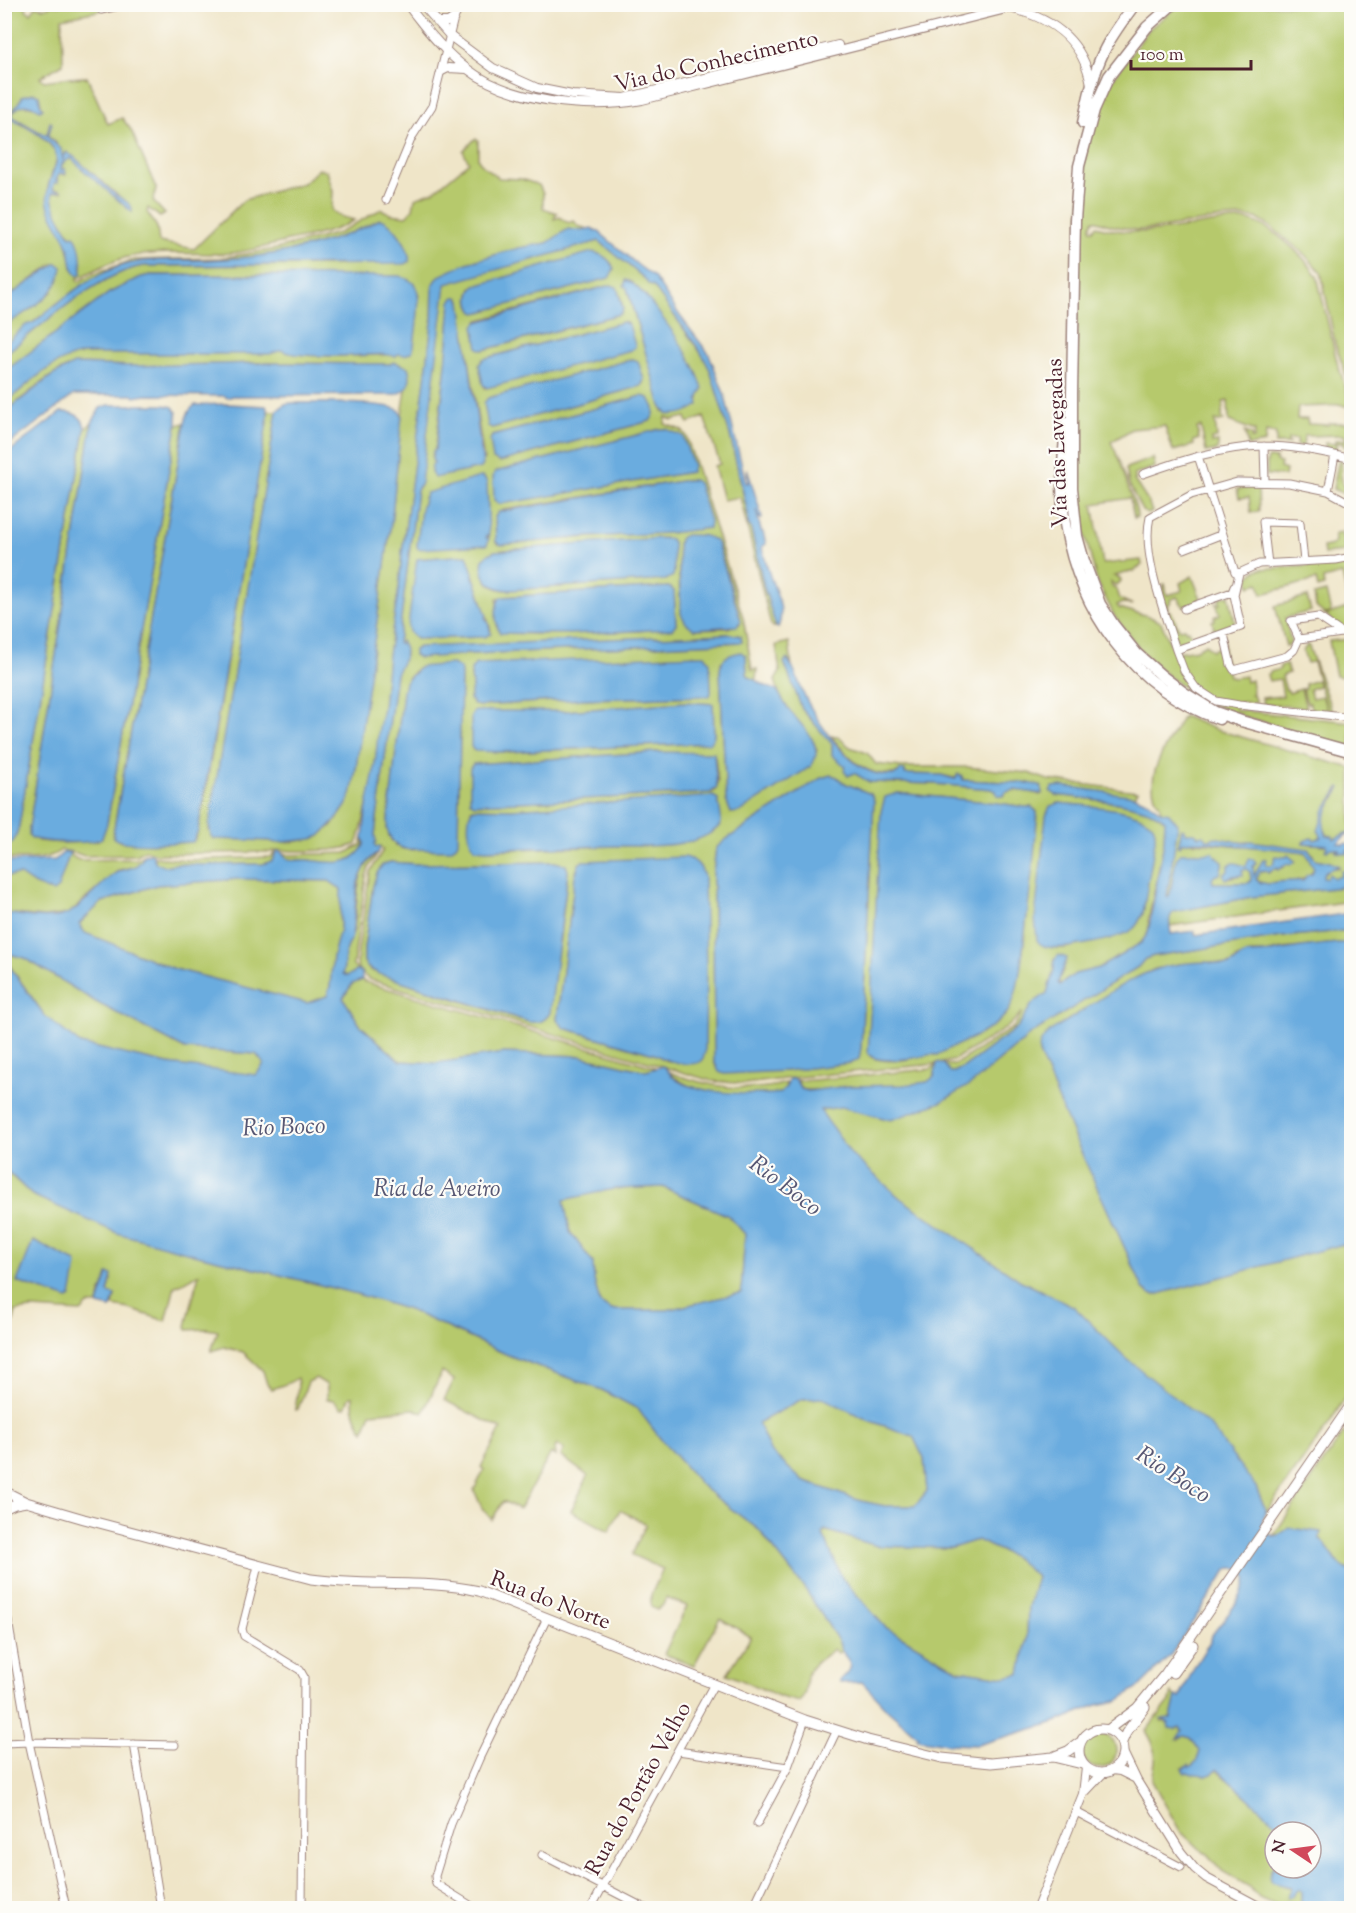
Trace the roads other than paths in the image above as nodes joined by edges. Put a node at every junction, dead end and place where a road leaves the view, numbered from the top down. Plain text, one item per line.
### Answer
1 (128, 4) edge
2 (407, 4) edge
3 (422, 4) edge
4 (462, 4) edge
5 (1026, 4) edge
6 (1096, 4) edge
7 (1124, 4) edge
8 (1135, 4) edge
9 (1173, 4) edge
10 (1007, 7) edge
11 (101, 10) dead end
12 (454, 18) junction
13 (437, 22) junction
14 (450, 36) junction
15 (447, 51) junction
16 (466, 69) junction
17 (442, 71) junction
18 (1092, 88) junction
19 (386, 200) dead end
20 (1264, 446) junction
21 (1335, 455) junction
22 (1198, 456) junction
23 (1352, 459) edge
24 (1143, 474) dead end
25 (1264, 482) junction
26 (1208, 490) junction
27 (1328, 491) junction
28 (1073, 501) junction
29 (1352, 504) edge
30 (1221, 531) junction
31 (1184, 549) dead end
32 (1352, 557) edge
33 (1304, 561) junction
34 (1268, 564) junction
35 (1239, 573) junction
36 (1236, 585) junction
37 (1087, 597) junction
38 (1184, 609) dead end
39 (1352, 632) edge
40 (1342, 633) junction
41 (1224, 634) junction
42 (1299, 639) junction
43 (1176, 650) junction
44 (1199, 702) junction
45 (1352, 718) edge
46 (1352, 755) edge
47 (1352, 1402) edge
48 (1352, 1410) edge
49 (4, 1491) edge
50 (26, 1502) junction
51 (4, 1509) edge
52 (1275, 1519) junction
53 (258, 1566) junction
54 (1231, 1585) junction
55 (4, 1597) edge
56 (547, 1618) junction
57 (714, 1684) junction
58 (805, 1720) junction
59 (837, 1730) junction
60 (1109, 1730) junction
61 (5, 1742) edge
62 (29, 1742) junction
63 (1079, 1743) junction
64 (134, 1744) junction
65 (175, 1745) dead end
66 (1122, 1747) junction
67 (678, 1751) junction
68 (1053, 1757) junction
69 (1084, 1766) junction
70 (788, 1767) junction
71 (1108, 1772) junction
72 (1137, 1781) junction
73 (1083, 1794) junction
74 (1076, 1812) junction
75 (757, 1824) dead end
76 (542, 1855) dead end
77 (1182, 1867) dead end
78 (603, 1886) junction
79 (66, 1908) edge
80 (161, 1908) edge
81 (303, 1908) edge
82 (471, 1908) edge
83 (591, 1908) edge
84 (645, 1908) edge
85 (753, 1908) edge
86 (1037, 1908) edge
87 (1262, 1908) edge

1 - 11 street
2 - 15 street, Via do Conhecimento
3 - 13 street, Via do Conhecimento
4 - 12 street
5 - 10 street, Via do Conhecimento
6 - 7 street
8 - 18 main road, Via das Lavegadas
9 - 28 main road, Via das Lavegadas
10 - 14 street, Via do Conhecimento
10 - 16 street, Via do Conhecimento
10 - 18 street
12 - 13 street
12 - 14 street
13 - 14 street, Via do Conhecimento
14 - 15 street
15 - 16 street, Via do Conhecimento
15 - 17 street
16 - 17 street
17 - 19 street
18 - 37 main road, Via das Lavegadas
20 - 21 street
20 - 22 street
20 - 25 street
21 - 23 street
21 - 27 street
22 - 24 street
22 - 26 street
25 - 26 street
25 - 27 street
26 - 30 street
26 - 43 street
27 - 29 street
28 - 37 main road
28 - 44 main road, Via das Lavegadas
30 - 31 street
30 - 35 street
32 - 33 street
33 - 34 street
33 - 34 street
34 - 35 street
35 - 36 street
36 - 38 street
36 - 41 street
37 - 44 main road
37 - 46 main road, Via das Lavegadas
39 - 40 street
40 - 42 street
40 - 42 street
41 - 42 street
41 - 43 street
43 - 45 street
44 - 46 main road, Via das Lavegadas
47 - 52 main road
48 - 52 main road
49 - 50 main road, Rua do Norte
50 - 51 main road
50 - 53 main road, Rua do Norte
52 - 54 main road
53 - 56 main road, Rua do Norte
53 - 81 street
54 - 60 main road
54 - 66 main road
55 - 62 street
56 - 57 main road, Rua do Norte
56 - 82 street
57 - 58 main road, Rua do Norte
57 - 67 street, Rua do Portão Velho
58 - 59 main road, Rua do Norte
58 - 70 street
59 - 68 main road, Rua do Norte
59 - 85 street
60 - 63 main road
60 - 66 main road
61 - 62 street
62 - 64 street
62 - 79 street
63 - 68 main road, Rua do Norte
63 - 69 main road
64 - 65 street
64 - 80 street
66 - 71 main road
66 - 72 street
67 - 70 street
67 - 78 street, Rua do Portão Velho
68 - 69 main road, Rua do Norte
69 - 71 main road
69 - 73 street
70 - 75 street
71 - 72 street
71 - 73 street
72 - 87 street
73 - 74 street
74 - 77 street
74 - 86 street
76 - 78 street
78 - 83 street, Rua do Portão Velho
78 - 84 street

